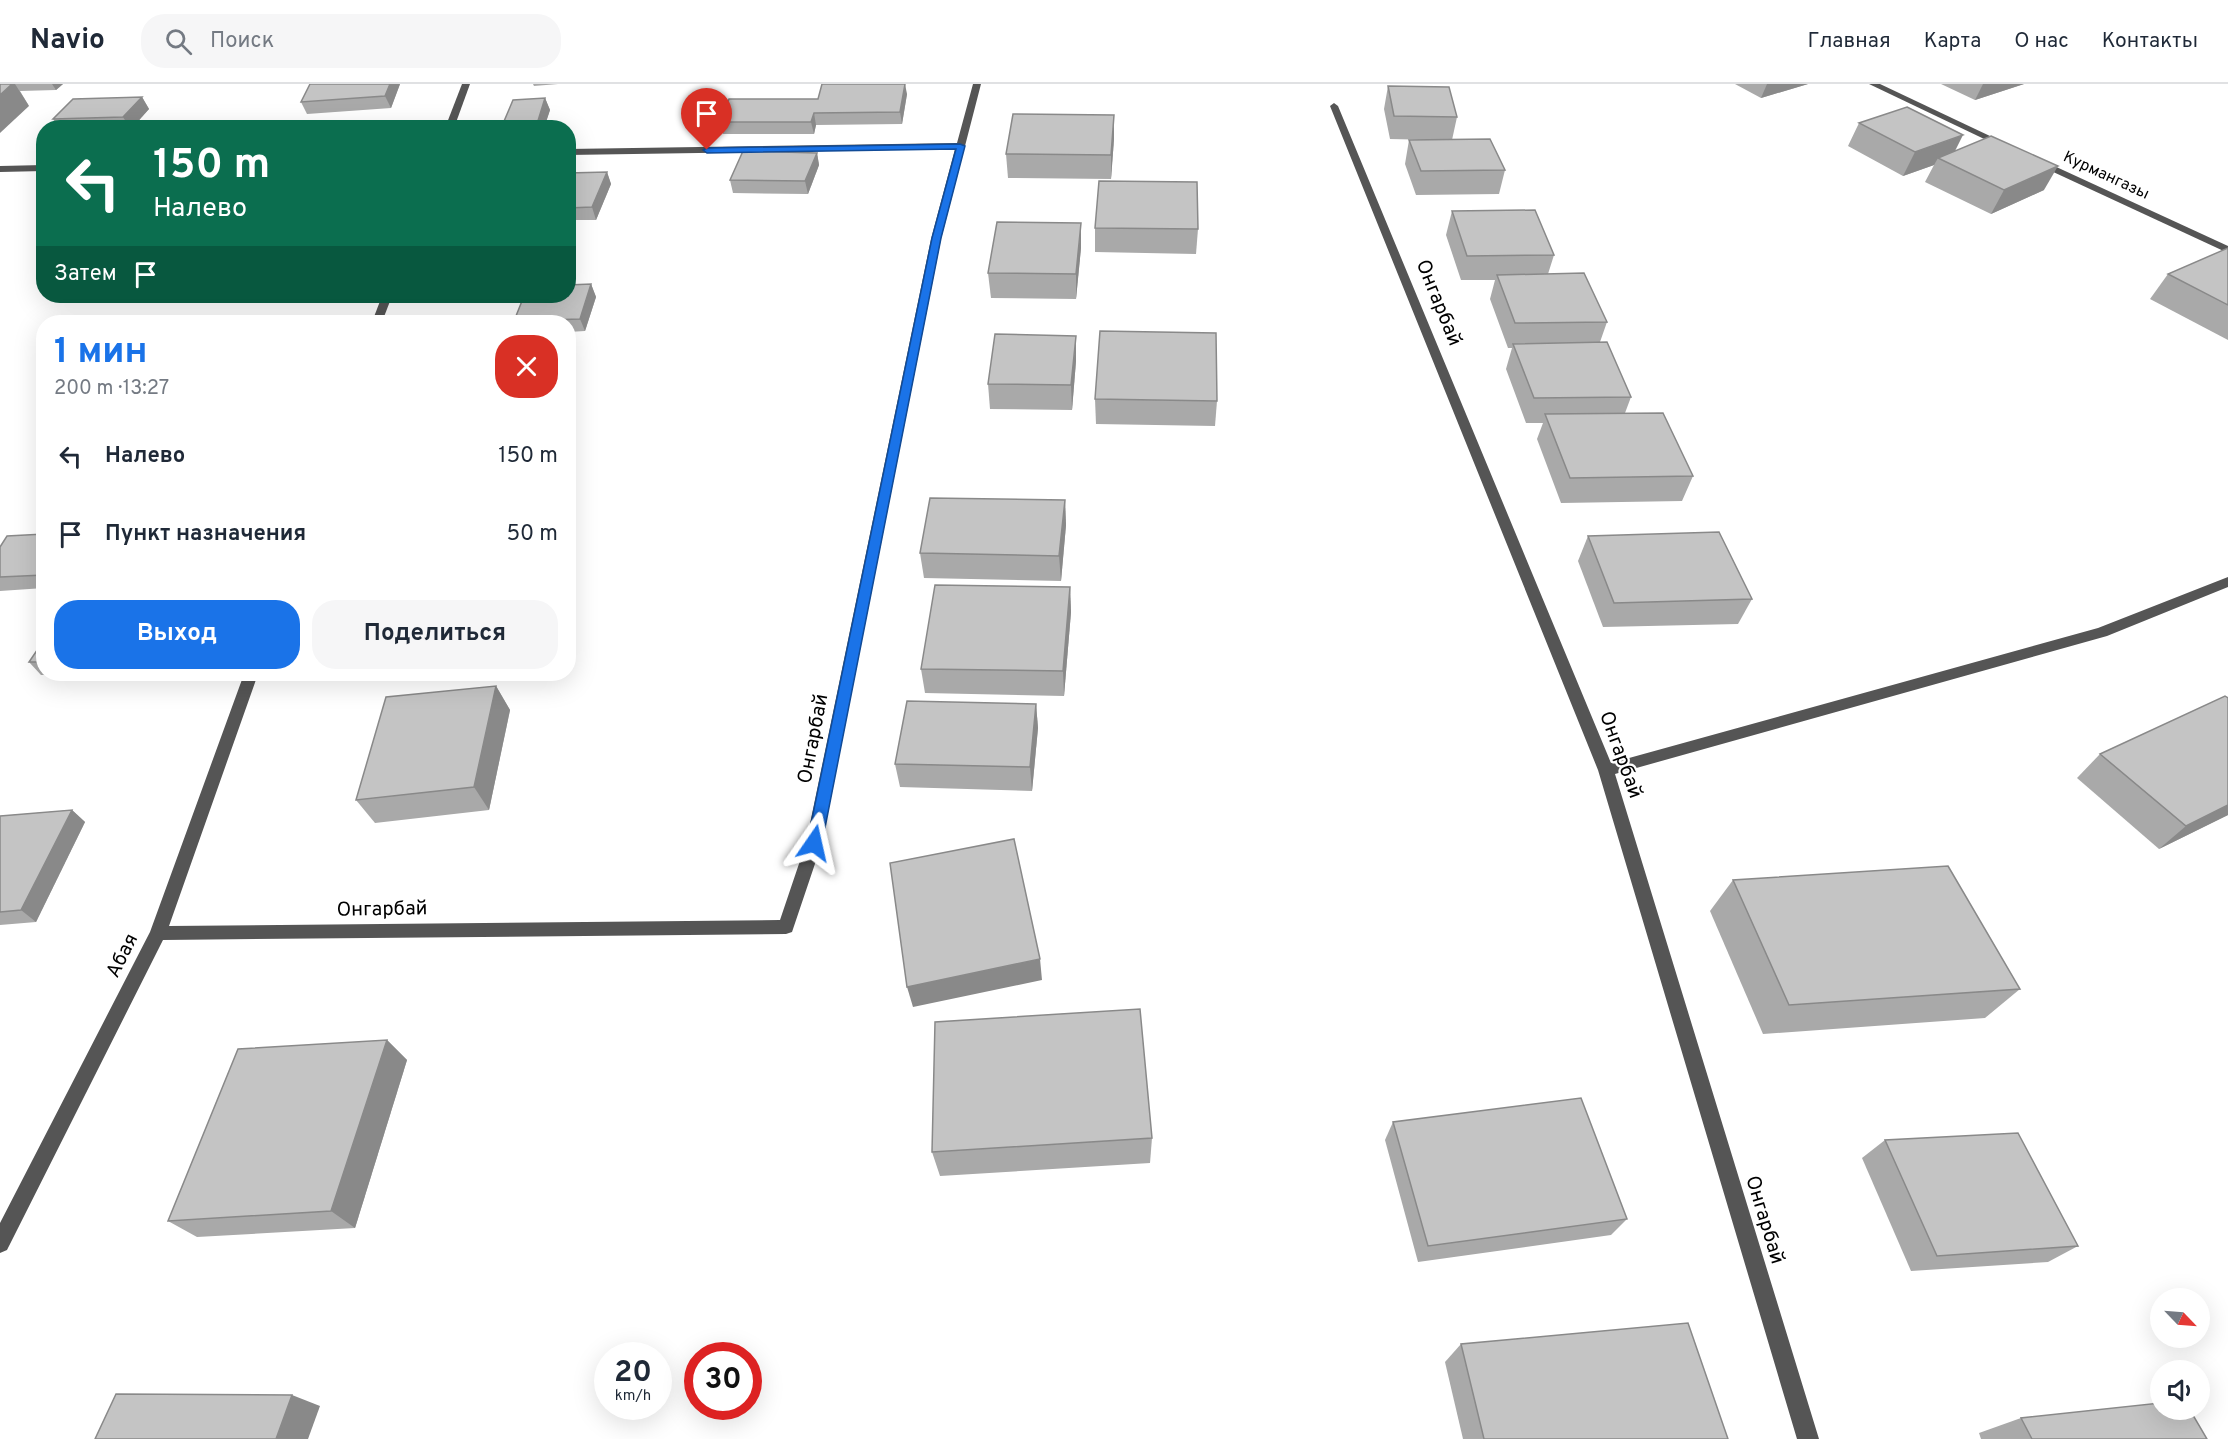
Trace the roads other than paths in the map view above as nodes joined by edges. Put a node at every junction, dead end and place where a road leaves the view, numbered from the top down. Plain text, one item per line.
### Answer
1 (466, 84) edge
2 (977, 84) edge
3 (1873, 84) edge
4 (1334, 106) dead end
5 (452, 120) edge
6 (960, 146) junction
7 (2013, 149) edge
8 (576, 152) edge
9 (2034, 160) edge
10 (36, 168) edge
11 (0, 169) edge
12 (2228, 250) edge
13 (2228, 582) edge
14 (248, 681) edge
15 (1606, 770) junction
16 (158, 933) junction
17 (0, 1243) edge
18 (1808, 1439) edge

1 - 5 street
2 - 6 street, Онгарбай
3 - 7 street
4 - 15 street, Онгарбай
6 - 8 street
6 - 16 street, Онгарбай
9 - 12 street, Курмангазы
10 - 11 street
13 - 15 street
14 - 16 street, Абая
15 - 18 street, Онгарбай
16 - 17 street, Абая

